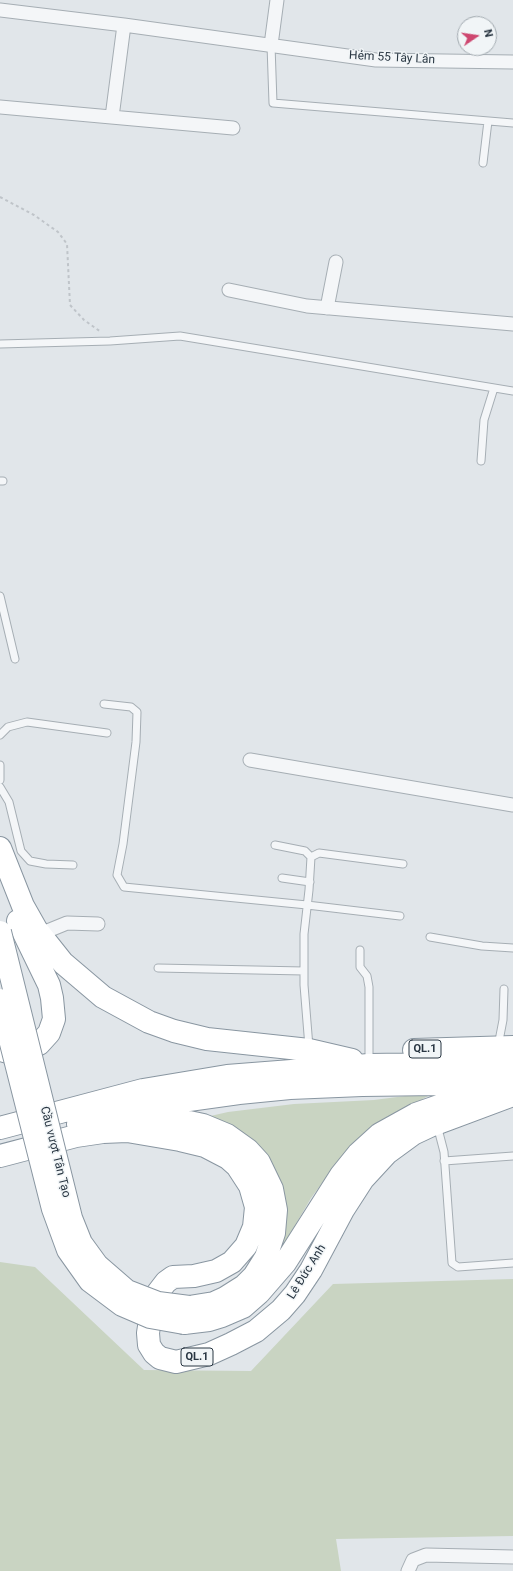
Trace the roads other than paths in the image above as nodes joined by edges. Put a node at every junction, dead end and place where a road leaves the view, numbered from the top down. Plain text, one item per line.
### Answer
1 (277, 0) edge
2 (0, 10) edge
3 (124, 25) junction
4 (271, 45) junction
5 (513, 62) edge
6 (0, 107) edge
7 (112, 117) junction
8 (488, 121) junction
9 (513, 123) edge
10 (233, 128) dead end
11 (483, 163) dead end
12 (336, 262) dead end
13 (229, 290) dead end
14 (327, 308) junction
15 (513, 324) edge
16 (0, 344) edge
17 (494, 388) junction
18 (513, 391) edge
19 (481, 461) dead end
20 (0, 596) edge
21 (15, 659) dead end
22 (104, 704) dead end
23 (107, 733) dead end
24 (0, 735) edge
25 (250, 760) dead end
26 (0, 765) edge
27 (0, 780) edge
28 (0, 787) edge
29 (513, 805) edge
30 (275, 845) dead end
31 (1, 851) edge
32 (311, 857) junction
33 (403, 864) dead end
34 (73, 865) dead end
35 (282, 878) dead end
36 (310, 882) junction
37 (307, 905) junction
38 (400, 916) dead end
39 (98, 924) dead end
40 (0, 932) edge
41 (430, 937) dead end
42 (46, 941) junction
43 (513, 948) edge
44 (360, 950) dead end
45 (158, 968) dead end
46 (304, 971) junction
47 (504, 989) dead end
48 (0, 1000) edge
49 (505, 1048) edge
50 (0, 1050) edge
51 (380, 1059) junction
52 (310, 1060) junction
53 (512, 1081) edge
54 (112, 1115) junction
55 (434, 1115) junction
56 (0, 1116) edge
57 (0, 1128) edge
58 (0, 1145) edge
59 (205, 1146) junction
60 (0, 1156) edge
61 (513, 1156) edge
62 (444, 1161) junction
63 (269, 1180) junction
64 (513, 1263) edge
65 (186, 1315) junction
66 (513, 1557) edge
67 (408, 1571) edge

1 - 4 street
2 - 3 street, Hẻm 55 Tây Lân
3 - 4 street, Hẻm 55 Tây Lân
3 - 7 street
4 - 5 street, Hẻm 55 Tây Lân
4 - 8 lane
6 - 7 street
7 - 10 street
8 - 9 lane
8 - 11 lane
12 - 14 street
13 - 14 street
14 - 15 street
16 - 17 lane
17 - 18 lane
17 - 19 lane
20 - 21 lane
22 - 37 lane
23 - 24 lane
25 - 29 street
26 - 27 lane
28 - 34 lane
30 - 32 lane
31 - 42 highway
31 - 50 highway
32 - 33 lane
32 - 36 lane
35 - 36 lane
36 - 37 lane
37 - 38 lane
37 - 46 lane
39 - 42 street
40 - 65 highway, Cầu vượt Tân Tạo, bridge
41 - 43 lane
42 - 52 highway
44 - 51 lane
45 - 46 lane
46 - 52 lane
47 - 49 lane
48 - 65 highway, bridge
49 - 51 highway, QL.1
51 - 52 highway, QL.1
51 - 52 highway
51 - 53 highway, QL.1
52 - 56 highway, QL.1
52 - 57 highway, QL.1
53 - 54 highway
53 - 55 highway
54 - 58 highway
54 - 63 highway
55 - 59 highway, Lê Đức Anh / QL.1
55 - 62 lane
55 - 65 highway
59 - 60 highway, Lê Đức Anh / QL.1
59 - 63 highway
61 - 62 lane
62 - 64 lane
63 - 65 highway
66 - 67 street

